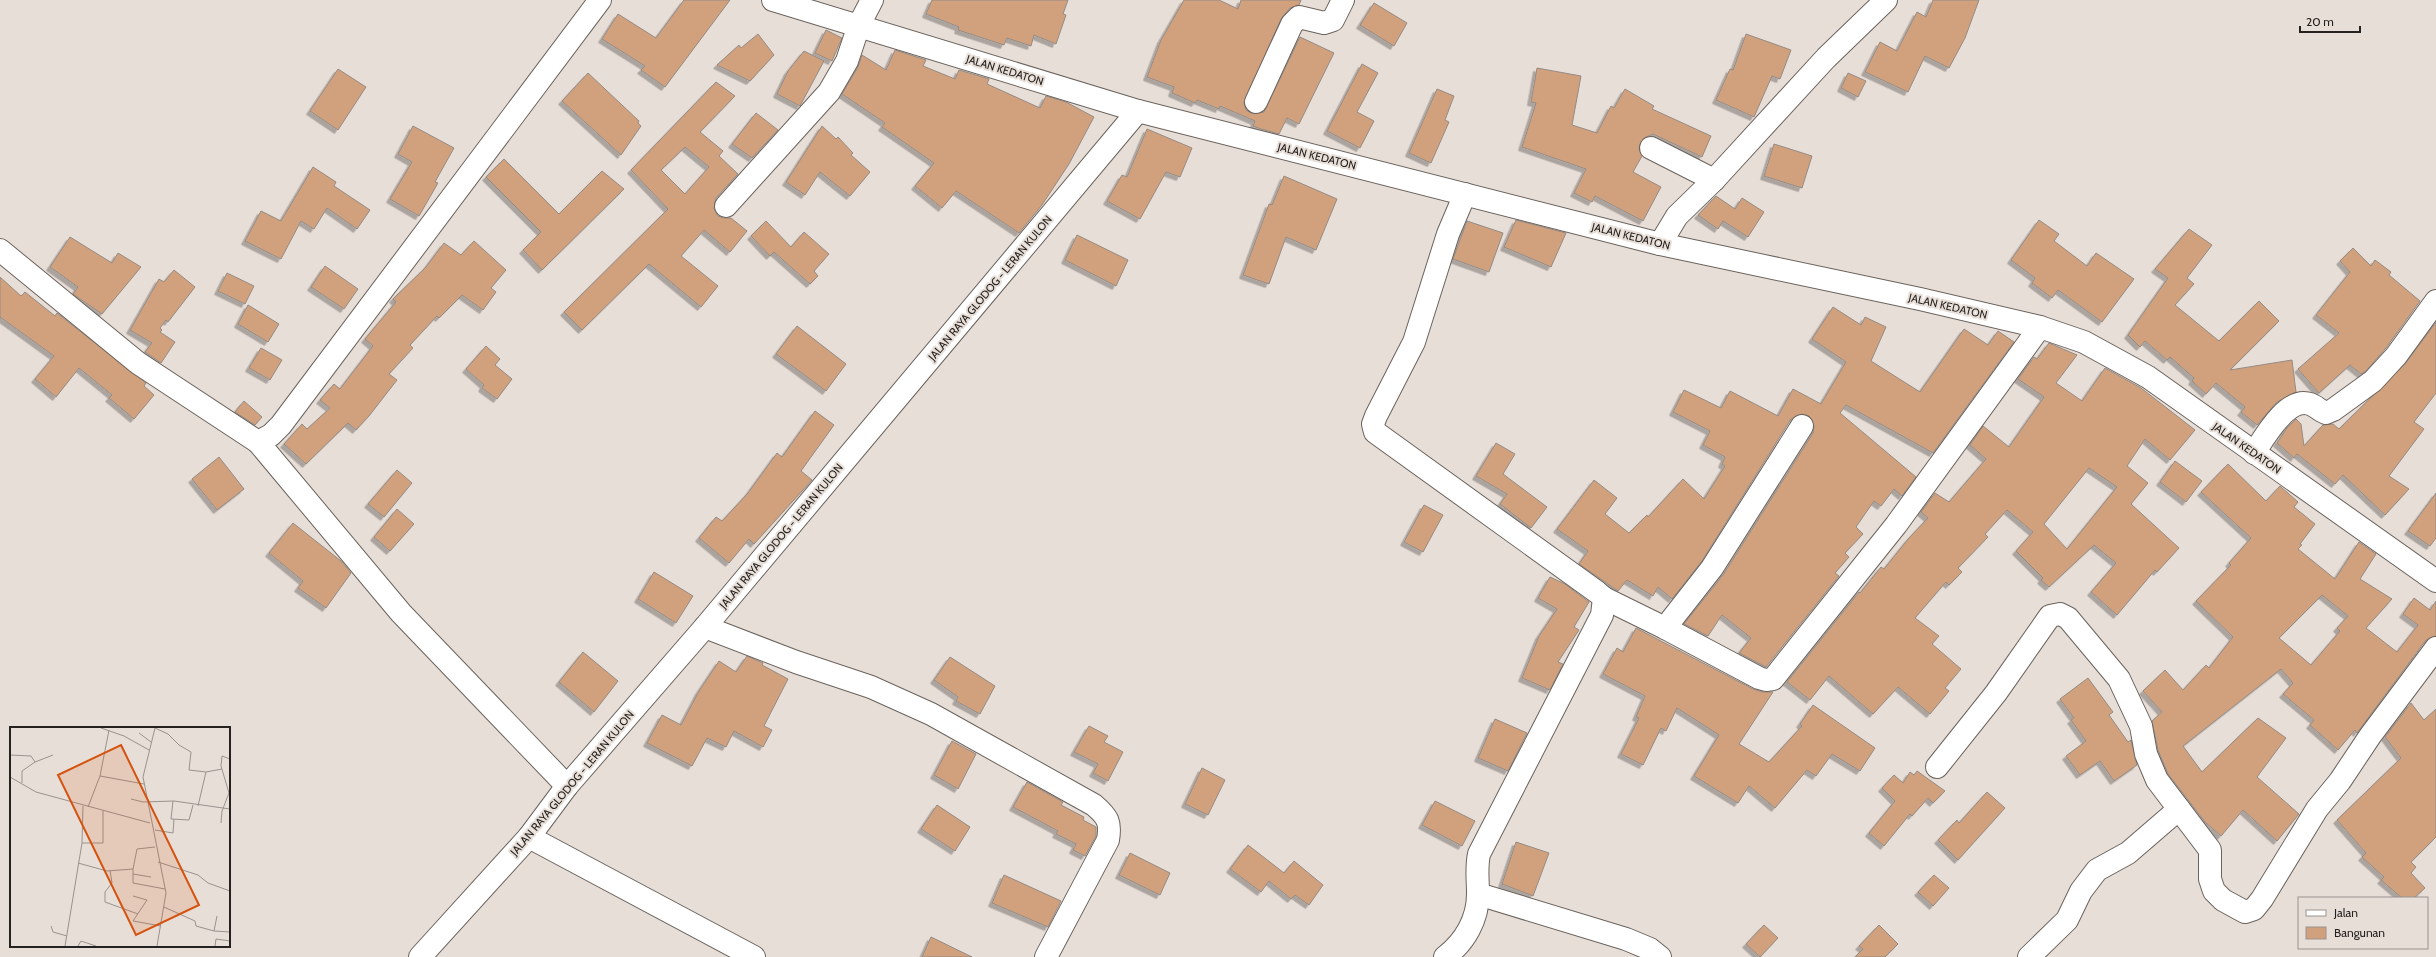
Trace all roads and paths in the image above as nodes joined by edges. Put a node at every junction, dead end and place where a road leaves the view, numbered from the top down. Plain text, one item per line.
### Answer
1 (600, 0) edge
2 (773, 0) edge
3 (872, 0) edge
4 (1343, 0) edge
5 (1886, 0) edge
6 (859, 25) junction
7 (1256, 102) dead end
8 (1138, 112) junction
9 (1651, 148) dead end
10 (1714, 180) junction
11 (1465, 194) junction
12 (726, 206) dead end
13 (1660, 244) junction
14 (0, 250) edge
15 (2436, 301) edge
16 (2040, 328) junction
17 (1802, 426) dead end
18 (258, 442) junction
19 (2254, 453) junction
20 (2436, 581) edge
21 (1604, 598) junction
22 (705, 627) junction
23 (1665, 628) junction
24 (2436, 648) edge
25 (1938, 766) dead end
26 (567, 786) junction
27 (2179, 808) junction
28 (528, 837) junction
29 (1478, 894) junction
30 (420, 957) edge
31 (754, 957) edge
32 (1046, 957) edge
33 (1445, 957) edge
34 (1660, 957) edge
35 (2029, 957) edge

1 - 18 street
2 - 6 street, JALAN KEDATON
3 - 6 street
4 - 7 street
5 - 10 street
6 - 8 street, JALAN KEDATON
6 - 12 street
8 - 11 street, JALAN KEDATON
8 - 22 street, JALAN RAYA GLODOG - LERAN KULON
9 - 10 street
10 - 13 street
11 - 13 street, JALAN KEDATON
11 - 21 street
13 - 16 street, JALAN KEDATON
14 - 18 street
15 - 19 street
16 - 19 street, JALAN KEDATON
16 - 23 street
17 - 23 street
18 - 26 street
19 - 20 street, JALAN KEDATON
21 - 23 street
21 - 29 street
22 - 26 street, JALAN RAYA GLODOG - LERAN KULON
22 - 32 street
24 - 27 street
25 - 27 street
26 - 28 street, JALAN RAYA GLODOG - LERAN KULON
27 - 35 street
28 - 30 street, JALAN RAYA GLODOG - LERAN KULON
28 - 31 street
29 - 33 street
29 - 34 street

